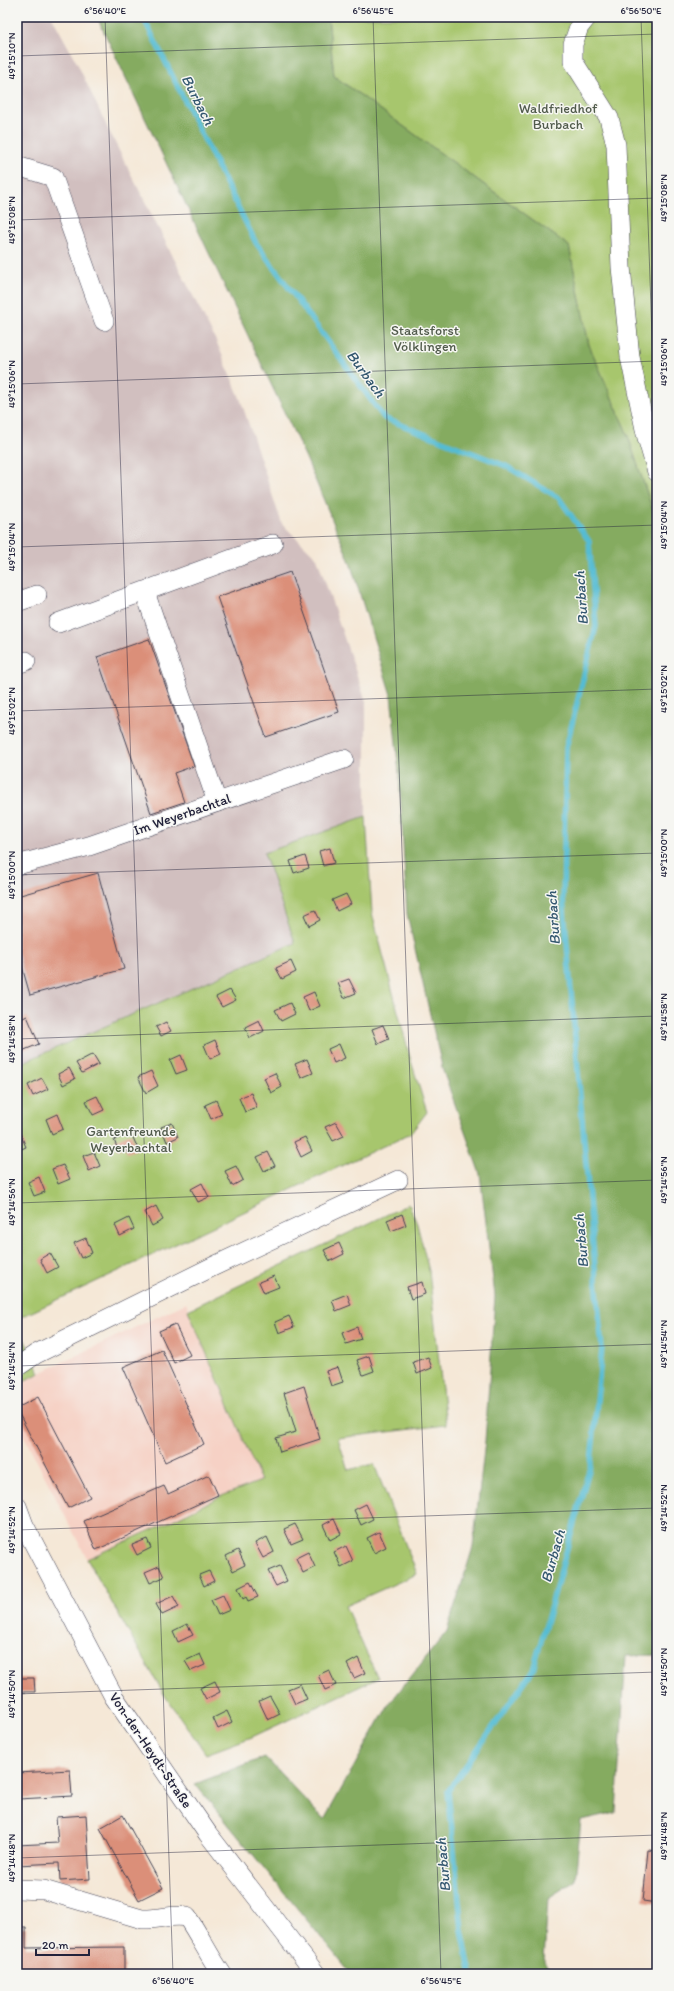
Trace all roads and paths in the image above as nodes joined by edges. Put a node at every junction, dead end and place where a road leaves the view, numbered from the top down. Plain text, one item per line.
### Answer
1 (587, 17) edge
2 (17, 166) edge
3 (104, 321) dead end
4 (657, 472) edge
5 (273, 544) dead end
6 (145, 592) junction
7 (38, 595) dead end
8 (17, 602) edge
9 (58, 623) dead end
10 (344, 759) dead end
11 (217, 802) junction
12 (17, 865) edge
13 (398, 1180) dead end
14 (17, 1367) edge
15 (17, 1506) edge
16 (17, 1889) edge
17 (222, 1974) edge
18 (316, 1974) edge

1 - 4 street
2 - 3 street
5 - 6 street
6 - 9 street
6 - 11 street
7 - 8 street
10 - 11 street, Im Weyerbachtal
11 - 12 street, Im Weyerbachtal
13 - 14 street
15 - 18 street, Von-der-Heydt-Straße
16 - 17 street

